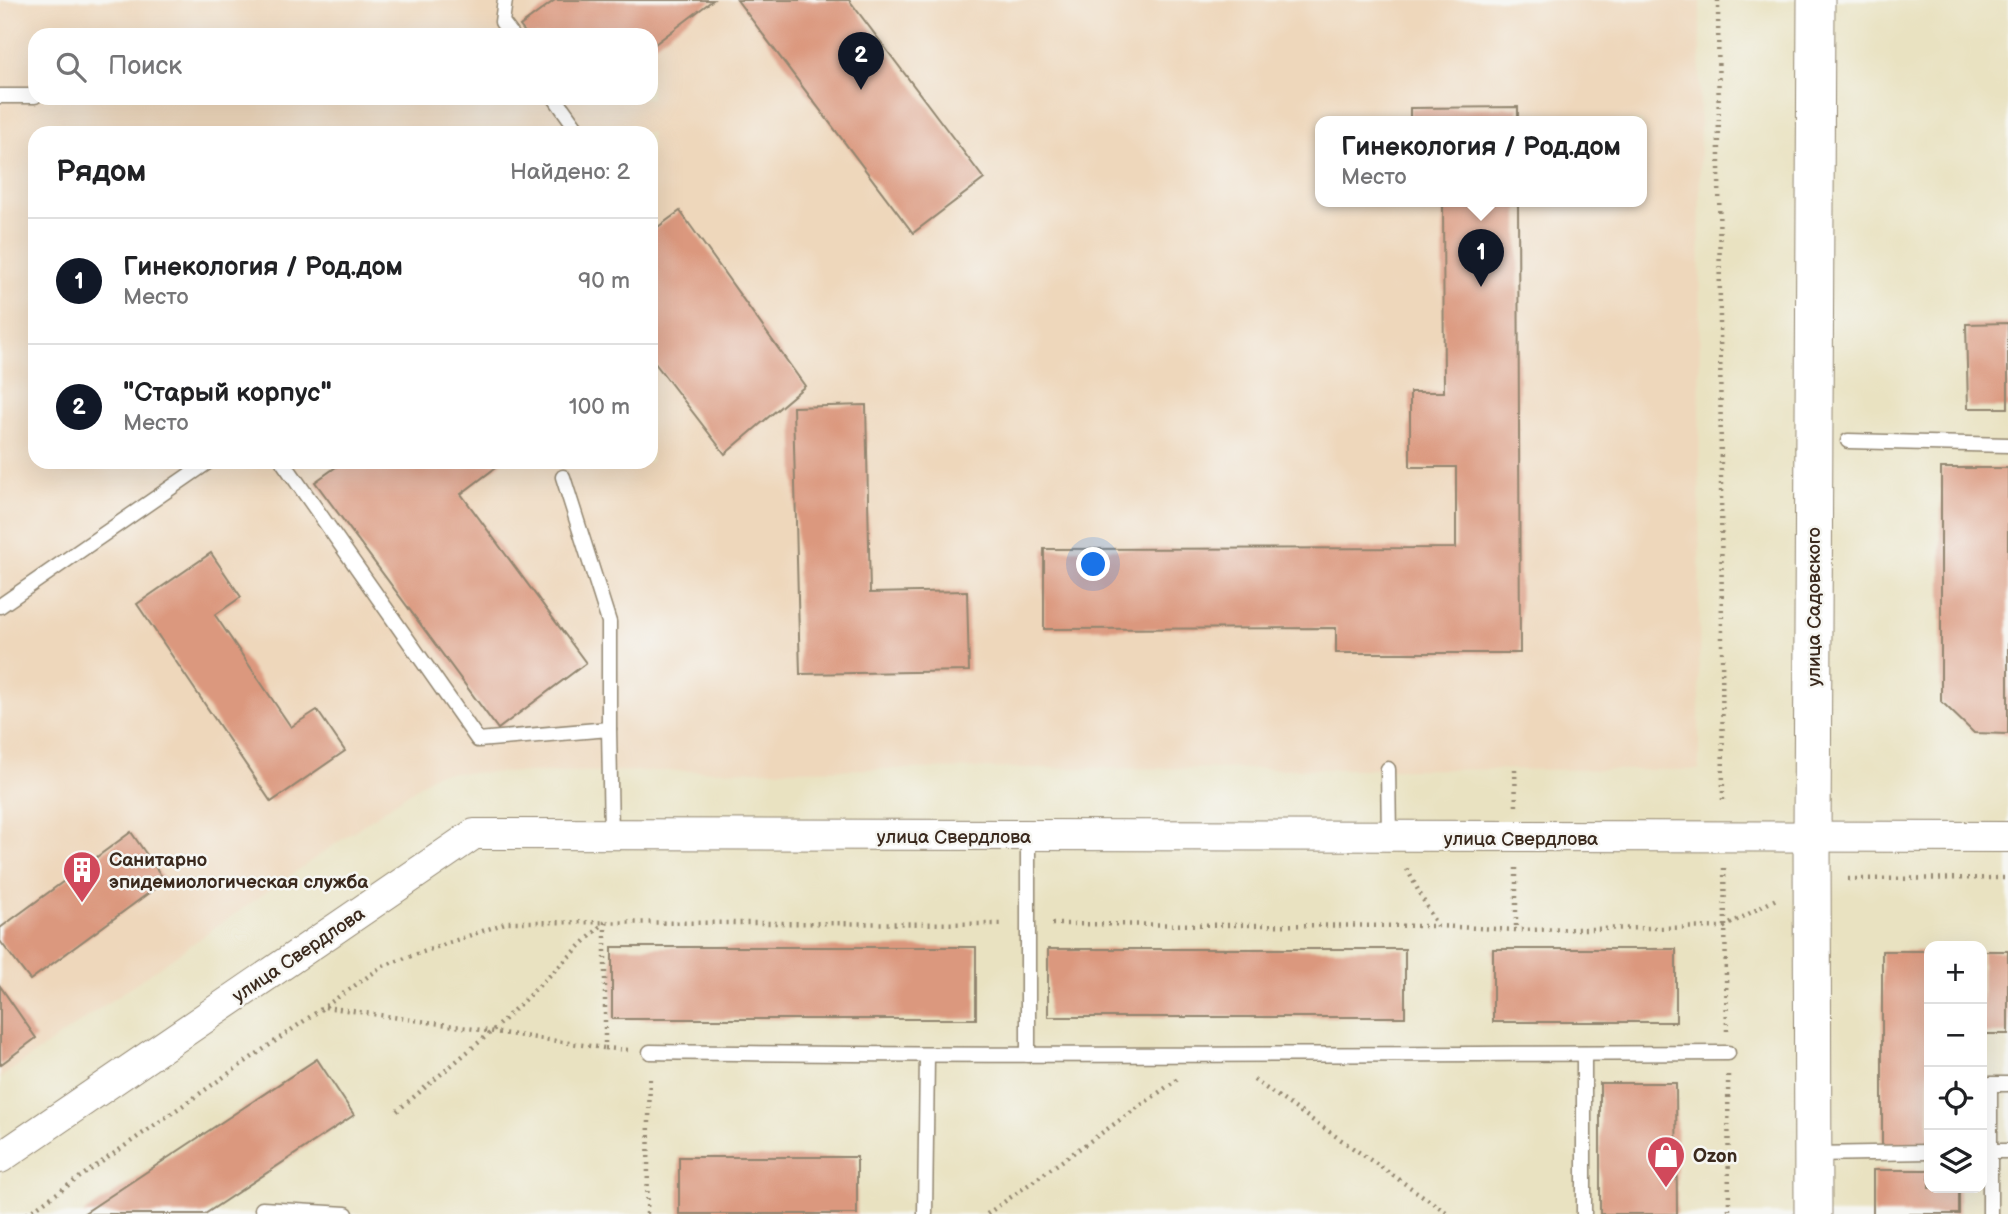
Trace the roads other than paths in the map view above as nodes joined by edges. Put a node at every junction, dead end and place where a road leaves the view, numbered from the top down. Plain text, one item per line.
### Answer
1 (505, 0) edge
2 (1816, 0) edge
3 (507, 28) edge
4 (0, 96) edge
5 (28, 96) edge
6 (560, 105) edge
7 (575, 126) edge
8 (1848, 442) dead end
9 (2008, 445) edge
10 (198, 469) edge
11 (288, 469) edge
12 (563, 477) dead end
13 (0, 606) edge
14 (609, 729) junction
15 (1388, 769) dead end
16 (611, 835) junction
17 (1028, 836) junction
18 (1390, 837) junction
19 (2008, 837) edge
20 (1812, 838) junction
21 (650, 1052) dead end
22 (1584, 1054) junction
23 (1728, 1054) road end
24 (1028, 1055) junction
25 (927, 1056) junction
26 (2008, 1084) edge
27 (1987, 1134) edge
28 (1987, 1151) edge
29 (2008, 1151) edge
30 (1924, 1152) edge
31 (1813, 1154) junction
32 (0, 1158) edge
33 (1987, 1167) edge
34 (262, 1209) dead end
35 (346, 1214) edge
36 (925, 1214) edge
37 (1584, 1214) edge
38 (1813, 1214) edge
39 (1990, 1214) edge

1 - 3 lane
2 - 20 street, улица Садовского
4 - 5 lane
6 - 7 lane
8 - 9 lane
10 - 13 lane
11 - 14 lane
12 - 14 lane
14 - 16 lane
15 - 18 lane
16 - 17 street, улица Свердлова
16 - 32 street, улица Свердлова
17 - 18 street, улица Свердлова
17 - 24 lane
18 - 20 street, улица Свердлова
19 - 20 street, улица Свердлова
20 - 31 street, улица Садовского
21 - 25 lane
22 - 23 lane
22 - 24 lane
22 - 37 lane
24 - 25 lane
25 - 36 lane
26 - 27 lane
28 - 29 lane
30 - 31 lane
31 - 38 street, улица Садовского
33 - 39 lane
34 - 35 lane

